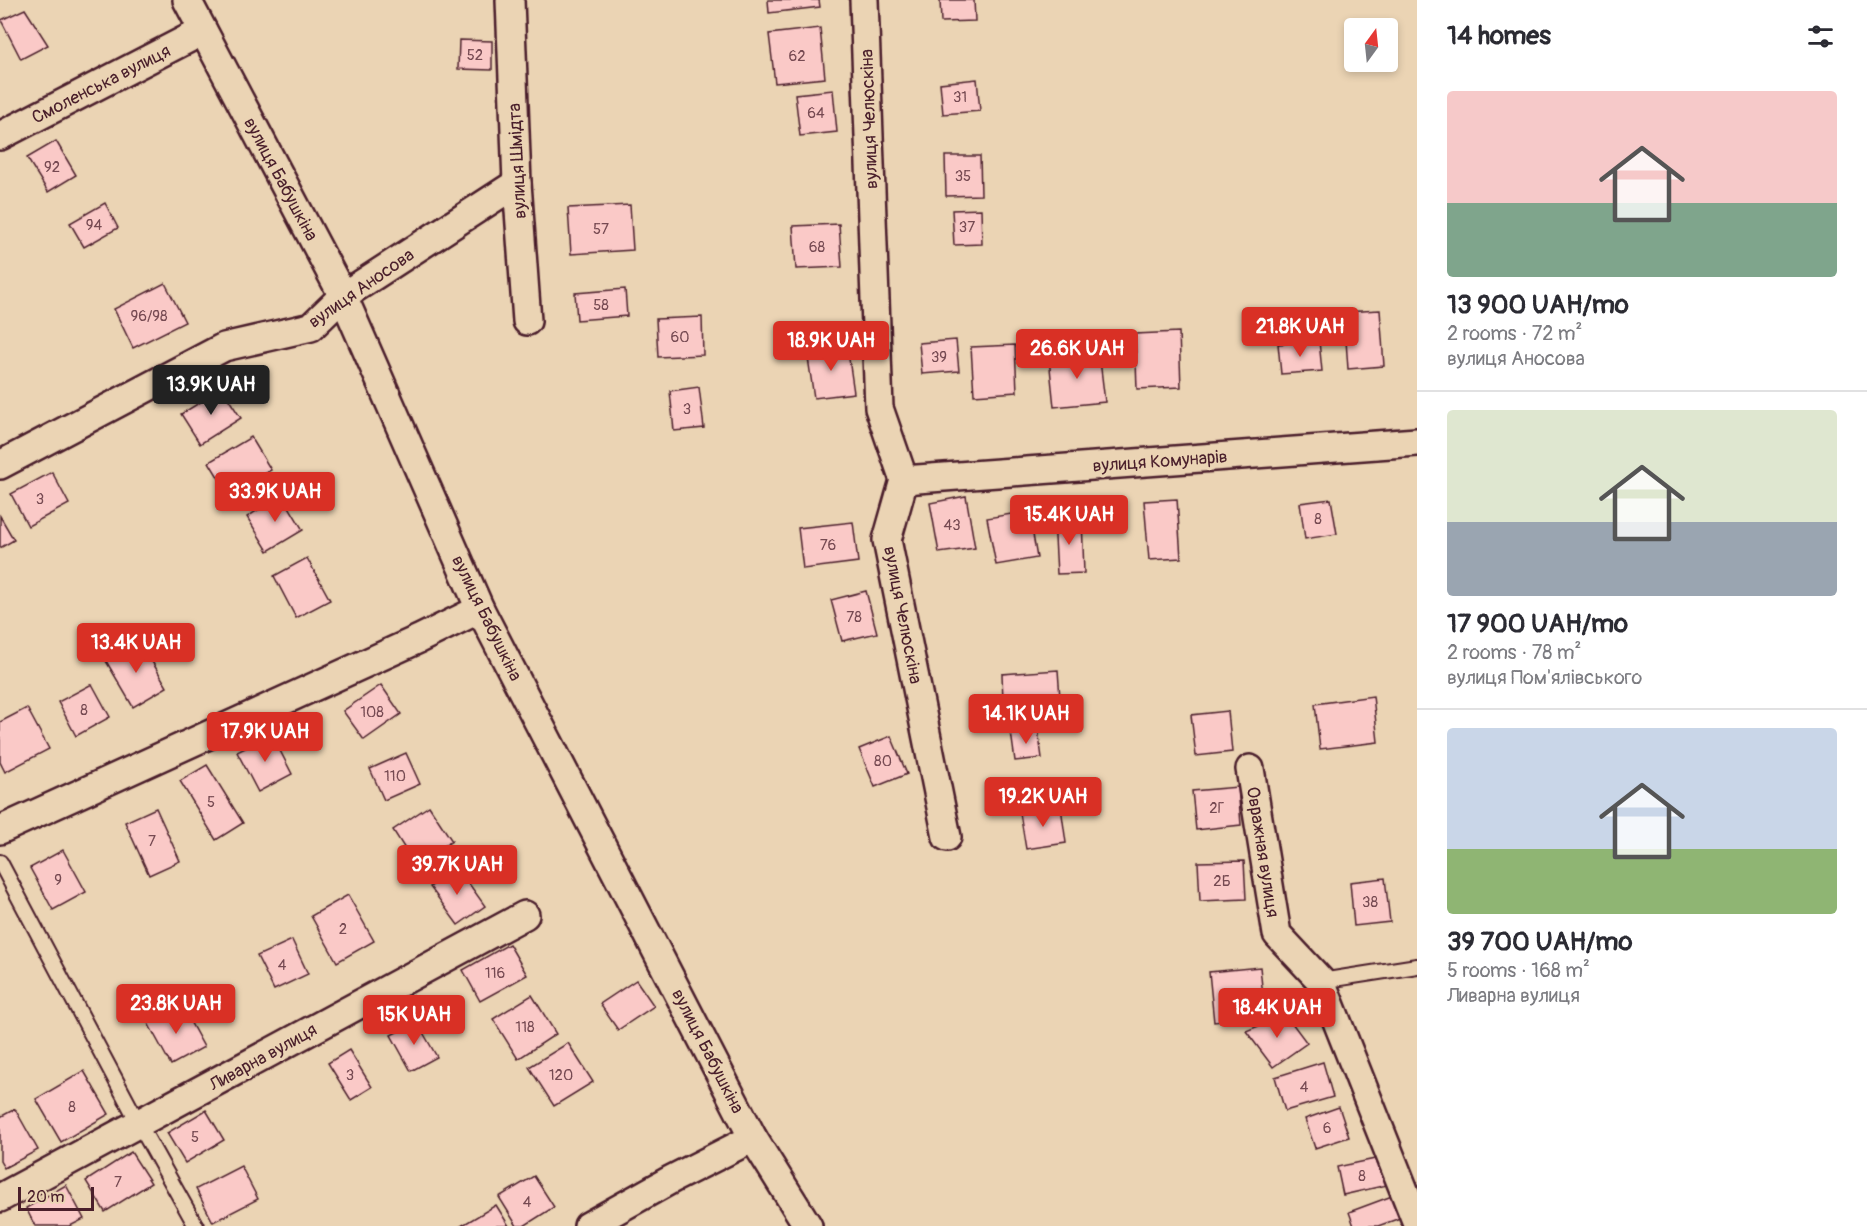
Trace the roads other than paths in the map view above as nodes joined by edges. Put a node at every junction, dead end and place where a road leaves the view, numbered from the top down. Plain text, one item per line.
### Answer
1 (187, 0) edge
2 (510, 0) edge
3 (864, 0) edge
4 (203, 31) junction
5 (0, 136) edge
6 (517, 183) junction
7 (343, 297) junction
8 (527, 321) dead end
9 (1417, 442) edge
10 (0, 465) edge
11 (904, 480) junction
12 (480, 609) junction
13 (1250, 769) dead end
14 (0, 830) edge
15 (947, 837) dead end
16 (0, 862) edge
17 (525, 915) dead end
18 (1417, 966) edge
19 (1321, 981) junction
20 (139, 1124) junction
21 (753, 1138) junction
22 (0, 1198) edge
23 (1417, 1222) edge
24 (196, 1226) edge
25 (588, 1226) edge
26 (808, 1226) edge

1 - 4 street, вулиця Бабушкіна
2 - 6 street, вулиця Шмідта
3 - 11 street, вулиця Челюскіна
4 - 5 street, Смоленська вулиця
4 - 7 street, вулиця Бабушкіна
6 - 7 street, вулиця Аносова
6 - 8 street, вулиця Шмідта
7 - 10 street, вулиця Аносова
7 - 12 street, вулиця Бабушкіна
9 - 11 street, вулиця Комунарів
11 - 15 street, вулиця Челюскіна
12 - 14 street
12 - 21 street, вулиця Бабушкіна
13 - 19 street, Овражная вулиця
16 - 20 lane
17 - 20 street, Ливарна вулиця
18 - 19 lane
19 - 23 street, Овражная вулиця
20 - 22 street, Ливарна вулиця
20 - 24 lane
21 - 25 street
21 - 26 street, вулиця Бабушкіна

